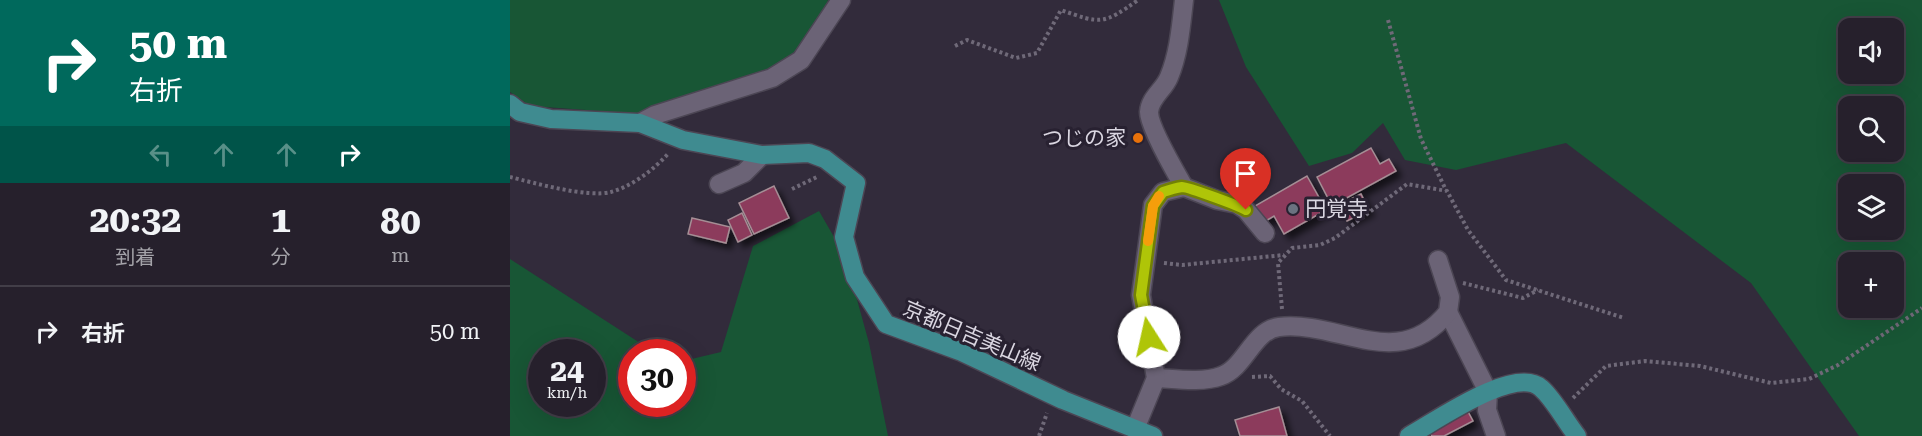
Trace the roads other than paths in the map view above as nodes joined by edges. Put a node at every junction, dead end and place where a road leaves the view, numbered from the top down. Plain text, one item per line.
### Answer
1 (841, 0) edge
2 (1184, 0) edge
3 (510, 104) edge
4 (640, 123) junction
5 (762, 155) junction
6 (719, 184) dead end
7 (1184, 187) junction
8 (1265, 233) dead end
9 (1438, 261) dead end
10 (1448, 312) junction
11 (1156, 378) junction
12 (1488, 392) junction
13 (1135, 429) junction
14 (1153, 436) edge
15 (1408, 436) edge
16 (1496, 436) edge
17 (1577, 436) edge

1 - 4 street
2 - 7 street
3 - 4 main road, 京都日吉美山線
4 - 5 main road, 京都日吉美山線
5 - 6 street
5 - 13 main road, 京都日吉美山線
7 - 8 street
7 - 11 street
9 - 10 street
10 - 11 street
10 - 12 street
11 - 13 street
12 - 15 main road
12 - 16 street
12 - 17 main road
13 - 14 main road, 京都日吉美山線

